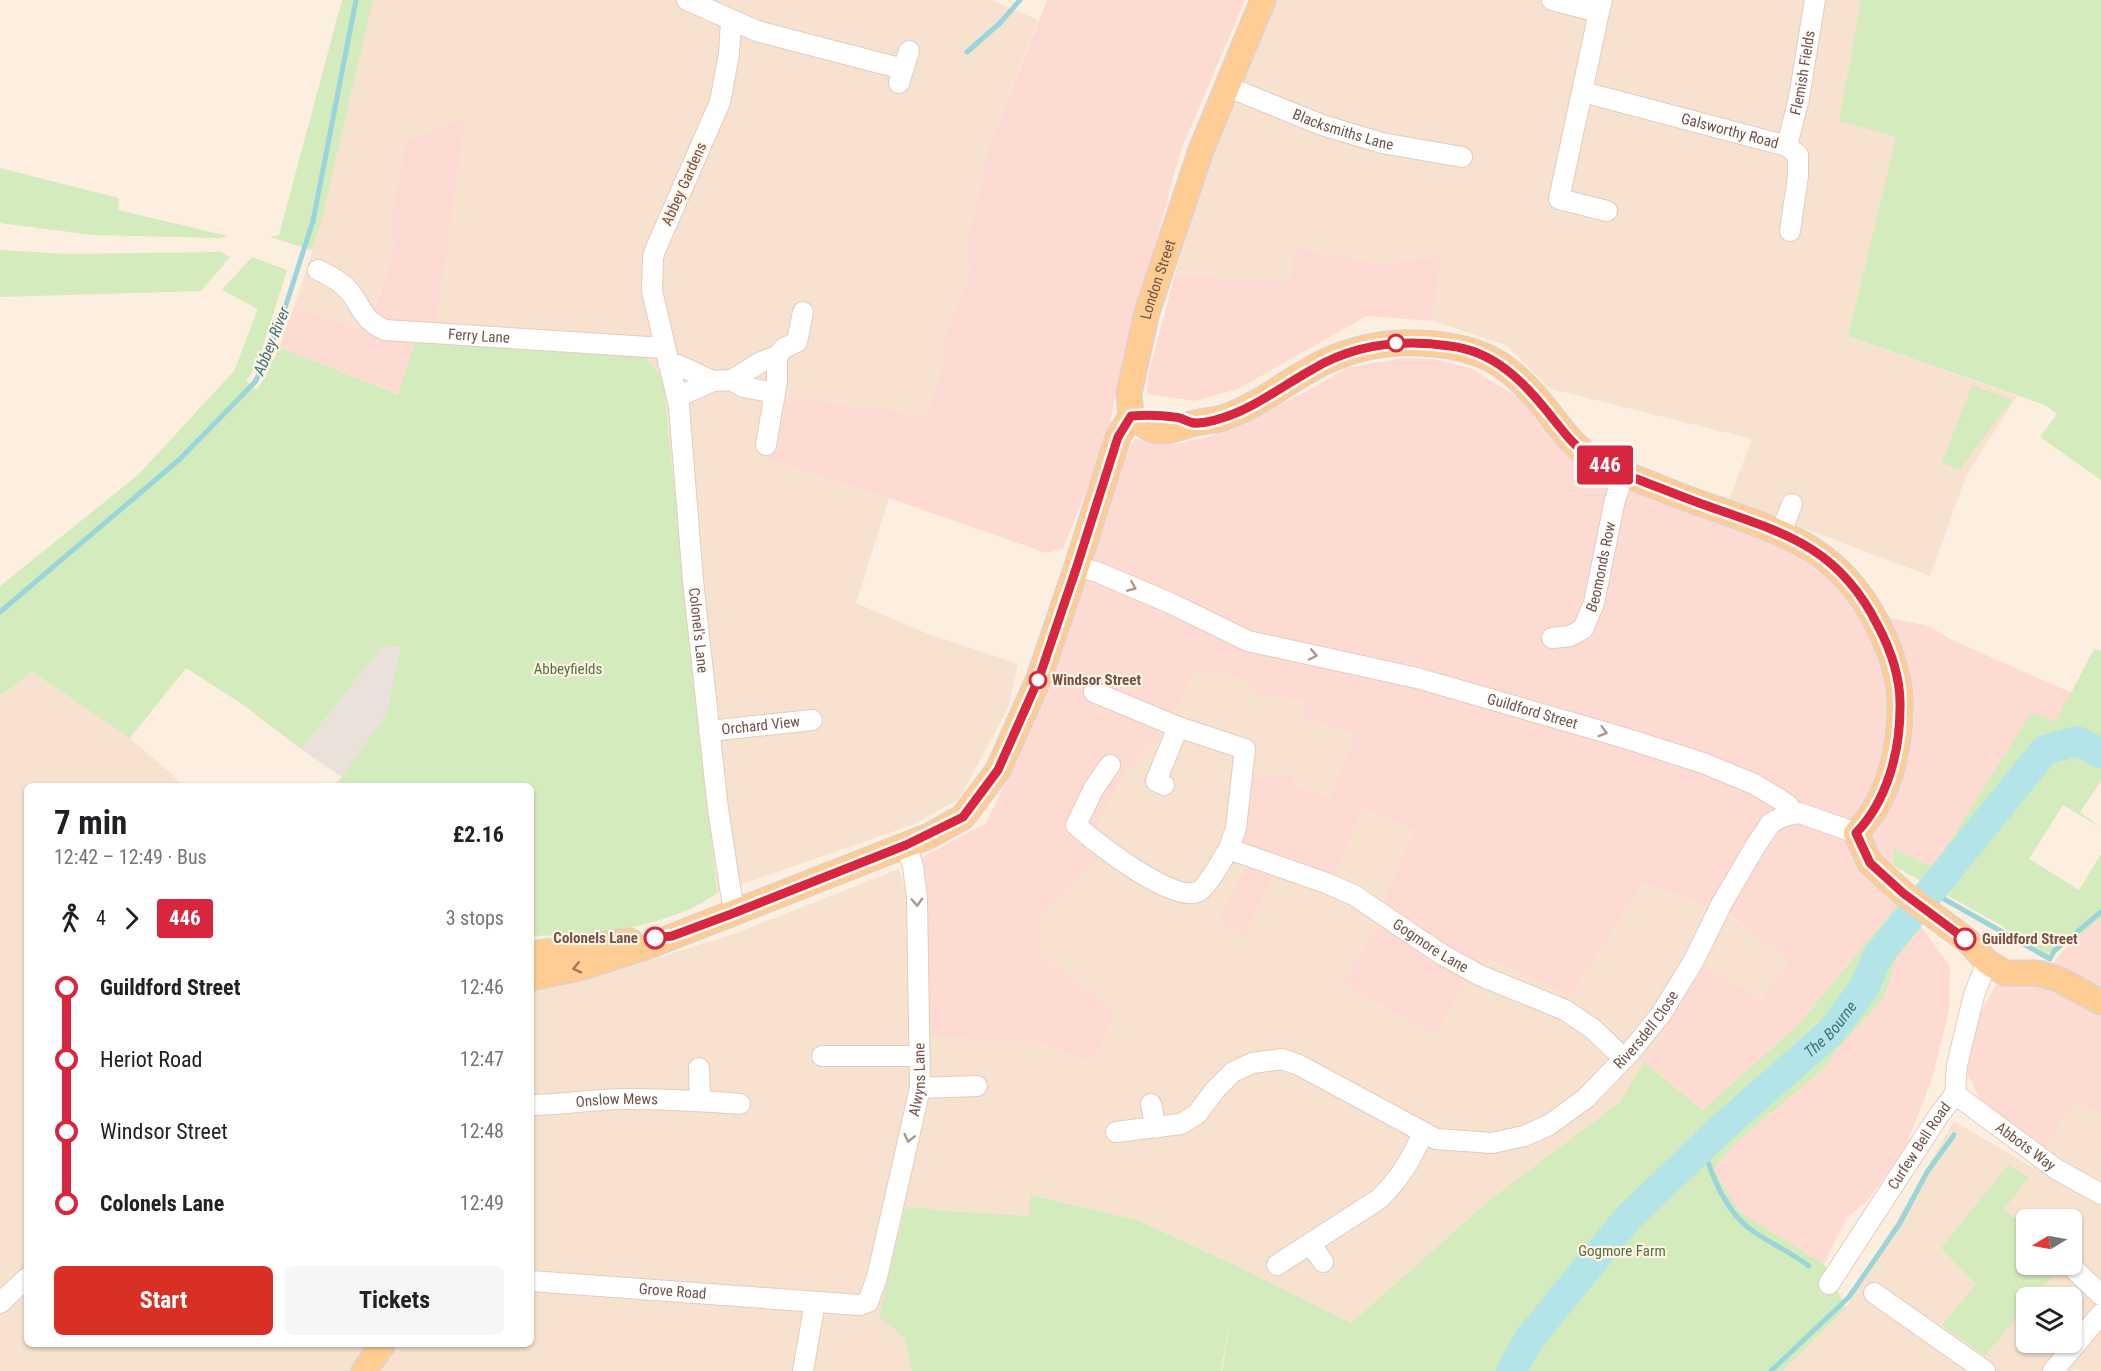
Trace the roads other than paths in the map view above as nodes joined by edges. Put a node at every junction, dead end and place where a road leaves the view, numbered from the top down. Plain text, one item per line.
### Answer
1 (687, 0) edge
2 (1263, 0) edge
3 (1552, 0) edge
4 (1815, 0) edge
5 (1600, 6) edge
6 (731, 21) junction
7 (904, 68) dead end
8 (1228, 87) junction
9 (1583, 92) junction
10 (1787, 146) junction
11 (1462, 157) dead end
12 (1607, 211) dead end
13 (1790, 231) dead end
14 (318, 270) dead end
15 (803, 312) dead end
16 (666, 356) junction
17 (777, 356) junction
18 (722, 380) junction
19 (775, 393) junction
20 (677, 397) junction
21 (1131, 416) junction
22 (766, 445) dead end
23 (1624, 474) junction
24 (1792, 504) dead end
25 (1781, 532) junction
26 (1077, 566) junction
27 (1552, 638) dead end
28 (1094, 692) dead end
29 (812, 720) dead end
30 (1178, 727) junction
31 (710, 731) junction
32 (1110, 765) dead end
33 (1164, 785) dead end
34 (1793, 813) junction
35 (1856, 833) junction
36 (906, 845) junction
37 (1228, 849) junction
38 (734, 913) junction
39 (672, 936) junction
40 (534, 954) edge
41 (1987, 962) junction
42 (534, 977) edge
43 (2101, 1002) edge
44 (822, 1056) dead end
45 (919, 1056) junction
46 (1624, 1059) junction
47 (699, 1068) dead end
48 (976, 1086) dead end
49 (920, 1088) junction
50 (1955, 1094) junction
51 (700, 1101) junction
52 (740, 1104) dead end
53 (1150, 1104) dead end
54 (534, 1106) edge
55 (1156, 1128) junction
56 (1116, 1132) dead end
57 (1423, 1132) junction
58 (2101, 1194) edge
59 (1311, 1245) junction
60 (1323, 1262) dead end
61 (1277, 1265) dead end
62 (2081, 1275) edge
63 (24, 1281) edge
64 (534, 1281) edge
65 (1829, 1284) dead end
66 (1874, 1293) dead end
67 (2101, 1294) edge
68 (1, 1301) edge
69 (815, 1302) junction
70 (860, 1305) joint
71 (2101, 1314) edge
72 (381, 1347) edge
73 (364, 1371) edge
74 (803, 1371) edge
75 (1985, 1371) edge
76 (2053, 1371) edge

1 - 6 street
2 - 8 main road, London Street
3 - 5 street
4 - 10 street, Flemish Fields
5 - 9 street
6 - 7 street
6 - 16 street, Abbey Gardens
8 - 11 street, Blacksmiths Lane
8 - 21 main road, London Street
9 - 10 street, Galsworthy Road
9 - 12 street
10 - 13 street, Galsworthy Road
14 - 16 street, Ferry Lane
15 - 17 street
16 - 18 street, Ferry Lane
16 - 20 street, Colonel's Lane
17 - 18 street
17 - 19 street
18 - 19 street, Ferry Lane
18 - 20 street
19 - 22 street
20 - 31 street, Colonel's Lane
21 - 23 main road
21 - 26 main road
23 - 25 main road
23 - 27 street, Beomonds Row
24 - 25 street
25 - 35 main road
26 -> 34 street, Guildford Street
26 - 36 main road
28 - 30 street
29 - 31 street, Orchard View
30 - 33 street
30 - 37 street
31 - 38 street, Colonel's Lane
32 - 37 street
34 - 35 street, Guildford Street
34 - 46 street, Riversdell Close
35 - 41 main road
36 - 38 main road
36 -> 45 street, Alwyns Lane
37 - 46 street, Gogmore Lane
38 - 39 main road
39 - 40 main road
39 -> 42 main road
41 - 43 main road
41 - 50 street, Curfew Bell Road
44 - 45 street
45 - 49 street, Alwyns Lane
46 - 57 street, Riversdell Close
47 - 51 street
48 - 49 street
49 -> 70 street, Alwyns Lane
50 - 58 street, Abbots Way
50 - 65 street, Curfew Bell Road
51 - 52 street, Onslow Mews
51 - 54 street, Onslow Mews
53 - 55 street
55 - 56 street, Riversdell Close
55 - 57 street, Riversdell Close
57 - 59 street
59 - 60 street
59 - 61 street
62 - 67 street
63 - 68 street
64 - 69 street, Grove Road
66 - 75 street
69 - 70 street, Grove Road
69 - 74 street
71 - 76 street
72 - 73 main road

